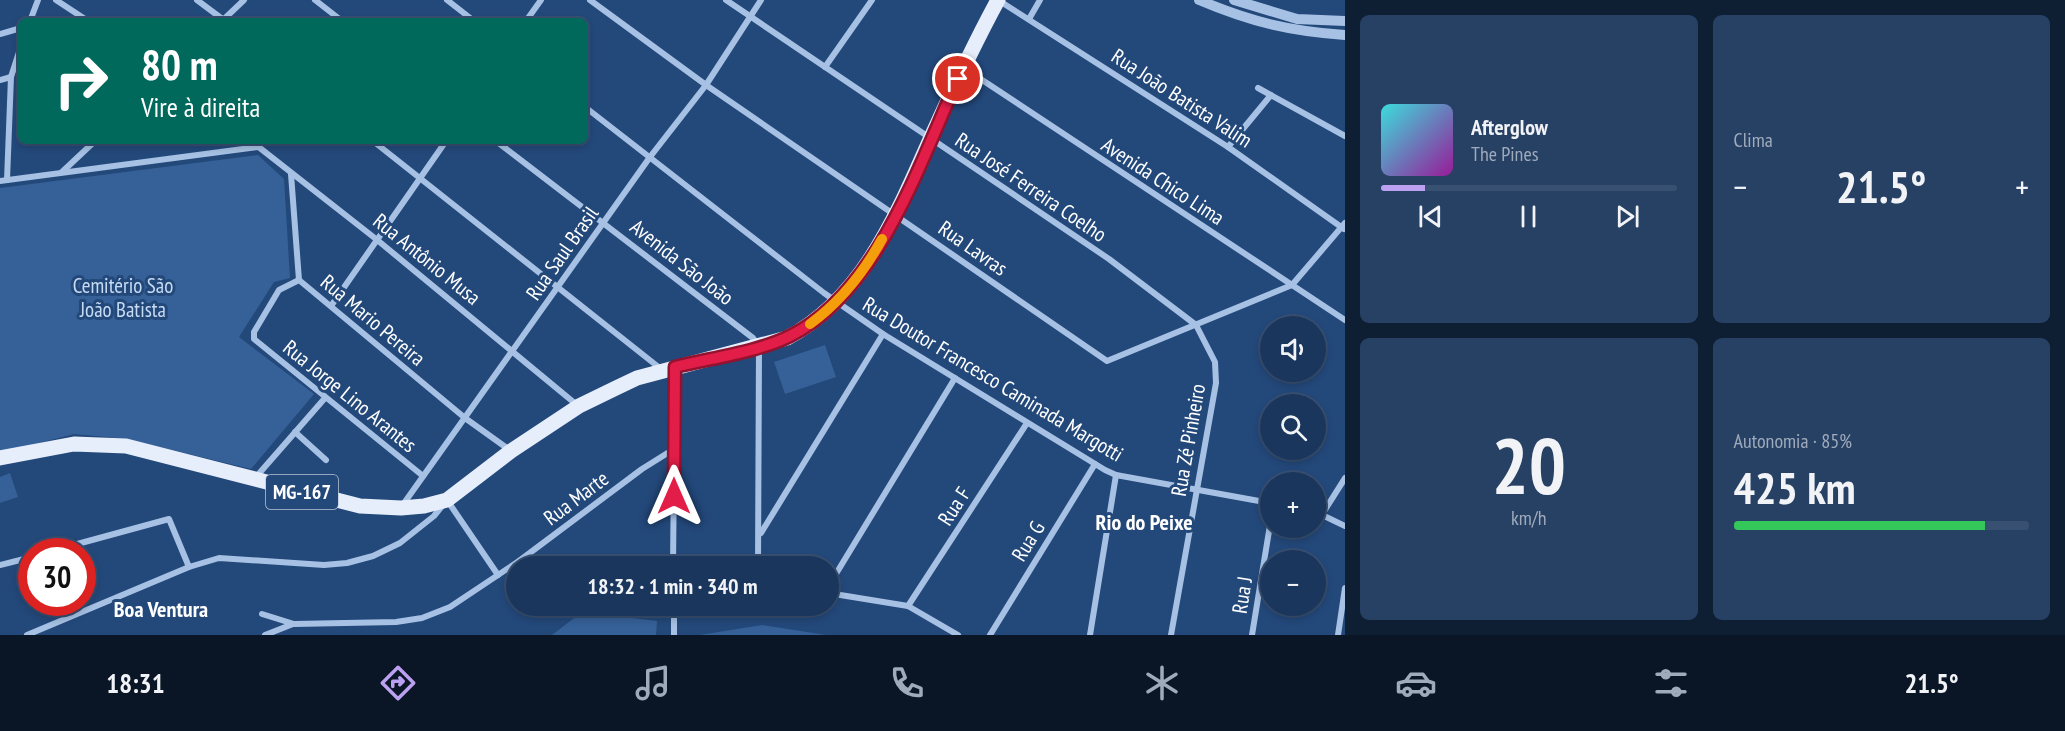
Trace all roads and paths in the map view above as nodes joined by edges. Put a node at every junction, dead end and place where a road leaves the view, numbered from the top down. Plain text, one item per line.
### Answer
1 (38, 0) edge
2 (56, 0) edge
3 (197, 0) edge
4 (244, 0) edge
5 (315, 0) edge
6 (447, 0) edge
7 (541, 0) edge
8 (590, 0) edge
9 (726, 0) edge
10 (761, 0) edge
11 (872, 0) edge
12 (998, 0) edge
13 (1040, 0) edge
14 (1198, 0) edge
15 (1234, 0) edge
16 (750, 16) junction
17 (31, 18) edge
18 (83, 18) edge
19 (220, 18) edge
20 (227, 18) edge
21 (338, 18) edge
22 (470, 18) edge
23 (528, 18) edge
24 (1029, 19) junction
25 (1345, 21) edge
26 (18, 29) edge
27 (0, 34) edge
28 (1345, 35) edge
29 (18, 55) edge
30 (825, 67) junction
31 (964, 68) junction
32 (11, 77) junction
33 (0, 80) edge
34 (706, 85) junction
35 (1258, 88) dead end
36 (1271, 95) junction
37 (588, 109) edge
38 (1345, 136) edge
39 (930, 140) junction
40 (91, 144) edge
41 (254, 144) edge
42 (377, 144) edge
43 (444, 144) edge
44 (500, 144) edge
45 (258, 147) junction
46 (1228, 147) junction
47 (650, 157) junction
48 (62, 172) junction
49 (291, 174) junction
50 (420, 179) junction
51 (4, 181) edge
52 (896, 214) junction
53 (603, 222) junction
54 (1344, 226) edge
55 (376, 239) junction
56 (299, 280) junction
57 (1292, 285) junction
58 (558, 287) junction
59 (837, 302) junction
60 (331, 306) junction
61 (1345, 320) edge
62 (1196, 325) junction
63 (883, 334) junction
64 (759, 346) junction
65 (513, 350) junction
66 (669, 369) junction
67 (955, 378) junction
68 (324, 398) junction
69 (579, 406) junction
70 (465, 418) junction
71 (1027, 423) junction
72 (296, 432) junction
73 (674, 449) junction
74 (511, 451) junction
75 (0, 458) edge
76 (326, 460) dead end
77 (1095, 464) junction
78 (1116, 475) junction
79 (423, 476) junction
80 (1345, 478) edge
81 (254, 480) junction
82 (1196, 491) junction
83 (447, 501) junction
84 (1260, 501) edge
85 (401, 508) junction
86 (1326, 508) edge
87 (1326, 515) edge
88 (1345, 526) edge
89 (760, 534) junction
90 (1268, 538) edge
91 (96, 539) edge
92 (526, 556) edge
93 (674, 556) edge
94 (759, 556) edge
95 (18, 560) edge
96 (0, 565) edge
97 (189, 567) junction
98 (839, 569) edge
99 (506, 570) edge
100 (498, 575) junction
101 (1345, 588) edge
102 (839, 595) edge
103 (908, 606) junction
104 (262, 614) dead end
105 (674, 616) edge
106 (294, 624) junction
107 (27, 635) edge
108 (265, 635) edge
109 (674, 635) edge
110 (958, 635) edge
111 (990, 635) edge
112 (1090, 635) edge
113 (1171, 635) edge
114 (1252, 635) edge
115 (1338, 635) edge

1 - 17 street
2 - 18 street
3 - 19 street
4 - 20 street
5 - 21 street
6 - 22 street
7 - 23 street
8 - 34 street, Rua Lavras
9 - 16 street, Rua José Ferreira Coelho
10 - 16 street, Rua Saul Brasil
11 - 30 street
12 - 24 street, Rua João Batista Valim
12 - 31 main road, MG-167
13 - 24 street
14 - 28 street
15 - 25 street
16 - 30 street, Rua José Ferreira Coelho
16 - 34 street, Rua Saul Brasil
24 - 46 street, Rua João Batista Valim
26 - 27 street
29 - 32 street
30 - 39 street, Rua José Ferreira Coelho
31 - 39 main road, MG-167
31 - 57 street, Avenida Chico Lima
32 - 33 street
32 - 51 street
34 - 47 street, Rua Saul Brasil
34 - 52 street, Rua Lavras
35 - 36 street
36 - 38 street
36 - 46 street
37 - 47 street, Rua Doutor Francesco Caminada Margotti
39 - 52 main road, MG-167
39 - 62 street, Rua José Ferreira Coelho
40 - 48 street
41 - 45 street, Rua Antônio Musa
42 - 50 street
43 - 50 street
44 - 53 street, Avenida São João
45 - 48 street
45 - 49 street, Rua Antônio Musa
46 - 54 street, Rua João Batista Valim
47 - 53 street, Rua Saul Brasil
47 - 59 street, Rua Doutor Francesco Caminada Margotti
48 - 51 street
49 - 55 street, Rua Antônio Musa
49 - 56 street, Rua Mario Pereira
50 - 55 street
50 - 58 street
52 - 59 main road, MG-167
52 - 62 street, Rua Lavras
53 - 58 street, Rua Saul Brasil
53 - 64 street, Avenida São João
54 - 57 street, Rua Lavras
55 - 60 street
55 - 65 street, Rua Antônio Musa
56 - 60 street, Rua Mario Pereira
56 - 68 street, Rua Jorge Lino Arantes
57 - 61 street, Avenida Chico Lima
57 - 62 street, Rua Lavras
58 - 65 street, Rua Saul Brasil
58 - 66 street
59 - 63 street, Rua Doutor Francesco Caminada Margotti
59 - 64 main road, MG-167
60 - 70 street, Rua Mario Pereira
62 - 82 street, Rua Zé Pinheiro
63 - 67 street, Rua Doutor Francesco Caminada Margotti
63 - 89 street
64 - 66 main road, MG-167
64 - 89 street
65 - 69 street, Rua Antônio Musa
65 - 70 street, Rua Saul Brasil
66 - 69 main road, MG-167
66 - 73 street
67 - 71 street, Rua Doutor Francesco Caminada Margotti
67 - 98 street
68 - 72 street
68 - 79 street, Rua Jorge Lino Arantes
69 - 74 main road, MG-167
70 - 74 street, Rua Mario Pereira
70 - 79 street, Rua Saul Brasil
71 - 77 street, Rua Doutor Francesco Caminada Margotti
71 - 103 street, Rua F
72 - 76 street
72 - 81 street
73 - 92 street, Rua Marte
73 - 93 street
74 - 83 main road, MG-167
75 - 81 main road, MG-167
77 - 78 street, Rua Doutor Francesco Caminada Margotti
77 - 111 street, Rua G
78 - 82 street, Rua Doutor Francesco Caminada Margotti
78 - 112 street
79 - 85 street, Rua Saul Brasil
80 - 86 street
81 - 85 main road, MG-167
82 - 84 street, Rua Doutor Francesco Caminada Margotti
82 - 113 street, Rua Zé Pinheiro
83 - 85 main road, MG-167
83 - 97 street
83 - 100 street
87 - 88 street
89 - 94 street
90 - 114 street, Rua J
91 - 97 street
95 - 96 street
97 - 107 street
99 - 100 street, Rua Marte
100 - 106 street, Rua Marte
101 - 115 street
102 - 103 street
103 - 110 street
104 - 106 street
105 - 109 street
106 - 108 street

